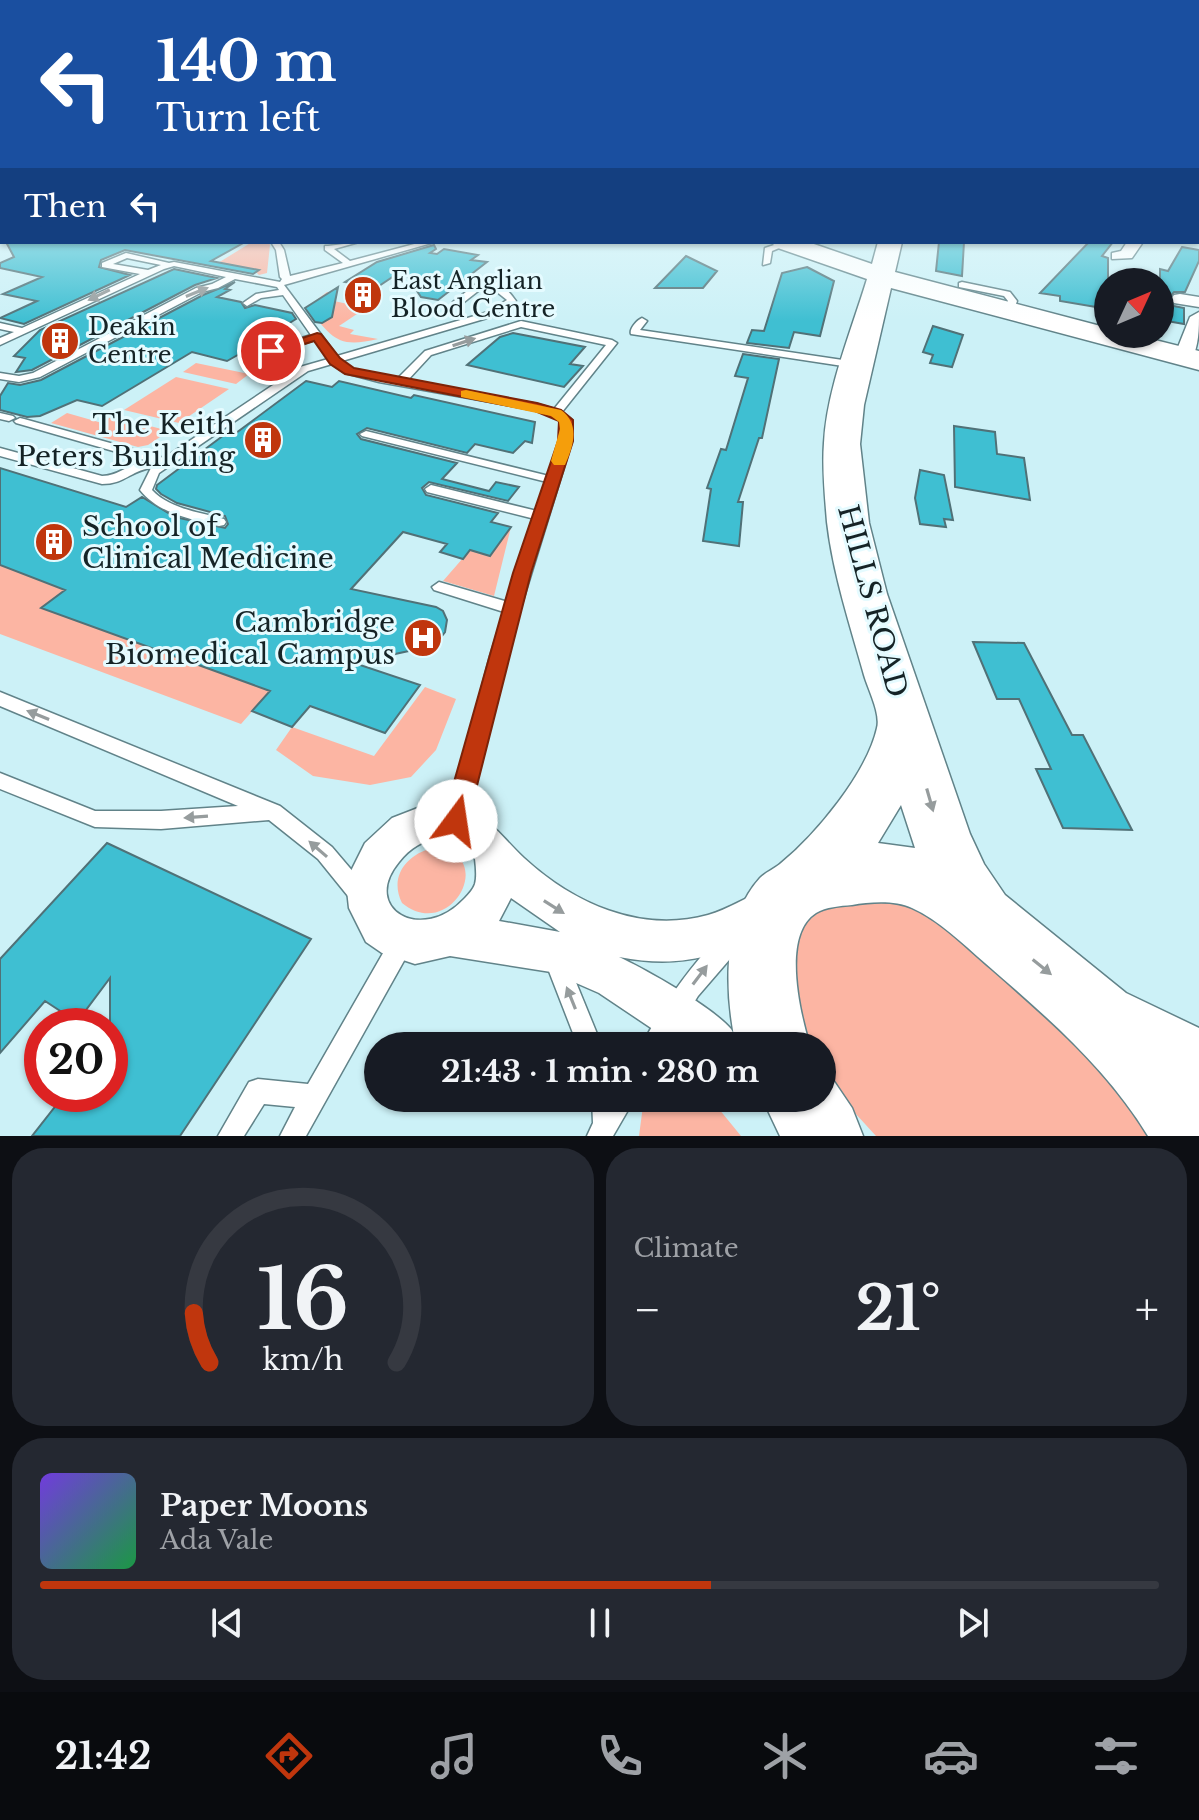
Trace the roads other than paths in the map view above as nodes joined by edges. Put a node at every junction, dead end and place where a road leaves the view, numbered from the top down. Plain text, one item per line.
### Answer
1 (276, 244) edge
2 (346, 244) edge
3 (406, 244) edge
4 (783, 244) edge
5 (791, 244) edge
6 (1134, 244) edge
7 (1118, 256) dead end
8 (344, 259) junction
9 (885, 259) edge
10 (766, 263) dead end
11 (174, 264) junction
12 (145, 272) junction
13 (233, 276) junction
14 (284, 285) junction
15 (962, 285) dead end
16 (1180, 299) dead end
17 (1199, 302) edge
18 (247, 303) dead end
19 (456, 304) dead end
20 (1008, 312) junction
21 (1199, 317) edge
22 (642, 321) dead end
23 (0, 326) edge
24 (22, 331) junction
25 (317, 336) junction
26 (0, 342) edge
27 (248, 348) dead end
28 (1191, 359) edge
29 (335, 361) junction
30 (856, 365) junction
31 (0, 376) edge
32 (400, 382) junction
33 (556, 413) junction
34 (10, 418) edge
35 (366, 434) dead end
36 (0, 452) edge
37 (166, 462) junction
38 (552, 480) junction
39 (431, 489) dead end
40 (541, 516) junction
41 (219, 522) dead end
42 (439, 587) dead end
43 (512, 609) junction
44 (0, 699) edge
45 (905, 726) junction
46 (0, 781) edge
47 (273, 812) junction
48 (456, 821) junction
49 (495, 857) junction
50 (792, 893) junction
51 (370, 907) junction
52 (982, 918) junction
53 (454, 936) junction
54 (403, 940) junction
55 (552, 951) junction
56 (1104, 1018) junction
57 (663, 1030) edge
58 (584, 1032) edge
59 (770, 1032) edge
60 (1199, 1067) edge
61 (314, 1097) junction
62 (604, 1112) edge
63 (615, 1112) edge
64 (793, 1112) edge
65 (808, 1112) edge
66 (604, 1133) edge
67 (230, 1136) edge
68 (292, 1136) edge
69 (822, 1136) edge
70 (1191, 1136) edge

1 - 14 lane
2 - 8 lane
3 - 8 lane
4 - 10 lane
5 - 9 main road
6 - 7 street
8 - 14 lane
9 - 20 main road
9 - 30 main road, HILLS ROAD
11 - 12 lane
11 - 12 lane
11 - 13 lane
12 -> 24 lane
13 - 14 lane
31 -> 13 lane
14 - 18 lane
14 - 25 lane
15 - 20 lane
16 - 17 street
19 - 29 lane
20 - 28 main road
21 - 28 street
22 - 30 lane
23 - 24 lane
24 - 26 lane
25 - 27 lane
25 - 29 lane
29 - 32 lane
29 - 37 lane
30 - 45 main road, HILLS ROAD
32 - 33 lane
32 -> 33 lane
33 - 38 lane
34 - 37 lane
35 - 38 lane
36 - 37 lane
37 - 41 lane
38 - 40 lane
39 - 40 lane
40 - 43 lane
42 - 43 lane
43 - 48 lane
47 -> 44 lane
45 - 50 main road, HILLS ROAD
45 -> 52 main road, HILLS ROAD
47 -> 46 lane
51 -> 47 lane
48 - 49 street
48 - 51 street
49 -> 50 street
49 - 53 street
50 - 52 main road
57 -> 50 lane
50 - 59 main road, HILLS ROAD
51 - 54 street
52 -> 56 main road
53 - 54 street
53 - 55 street
54 - 61 lane
55 - 57 street
58 -> 55 lane
56 - 60 main road
56 - 70 main road
61 - 67 lane
61 - 68 lane
62 - 66 lane
63 - 66 lane
64 - 69 street
65 - 69 main road

